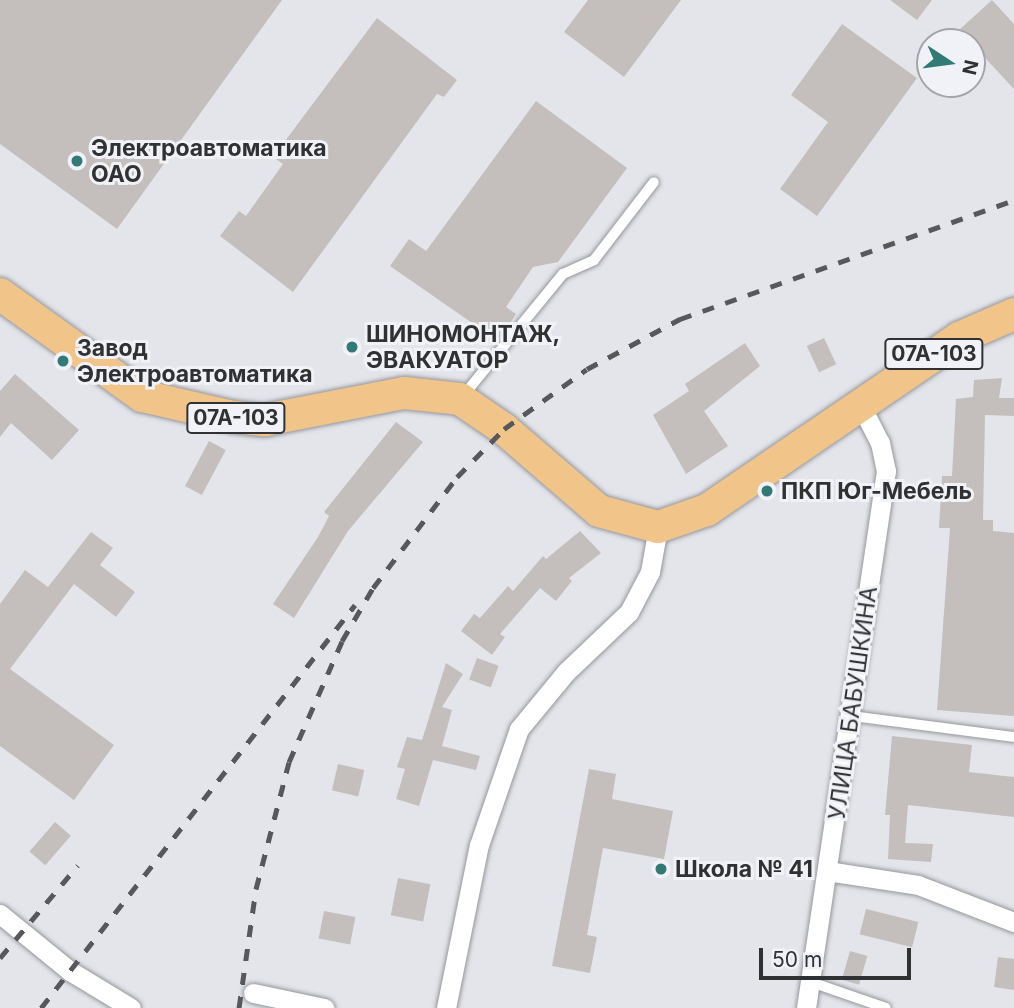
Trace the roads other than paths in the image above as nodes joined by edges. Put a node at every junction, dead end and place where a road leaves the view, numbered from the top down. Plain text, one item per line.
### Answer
1 (654, 182) dead end
2 (0, 294) edge
3 (1014, 314) edge
4 (460, 399) junction
5 (859, 402) junction
6 (657, 527) junction
7 (852, 716) junction
8 (1014, 737) edge
9 (827, 870) junction
10 (0, 914) edge
11 (1014, 922) edge
12 (811, 982) junction
13 (253, 993) dead end
14 (131, 1008) edge
15 (324, 1008) edge
16 (446, 1008) edge
17 (806, 1008) edge
18 (886, 1008) edge

1 - 4 lane
2 - 4 main road, 07А-103
3 - 5 main road, 07А-103
4 - 6 main road, 07А-103
5 - 6 main road, 07А-103
5 - 7 street, УЛИЦА БАБУШКИНА
6 - 16 street
7 - 8 lane
7 - 9 street, УЛИЦА БАБУШКИНА
9 - 11 street
9 - 12 street, УЛИЦА БАБУШКИНА
10 - 14 street
12 - 17 street, УЛИЦА БАБУШКИНА
12 - 18 lane
13 - 15 street

